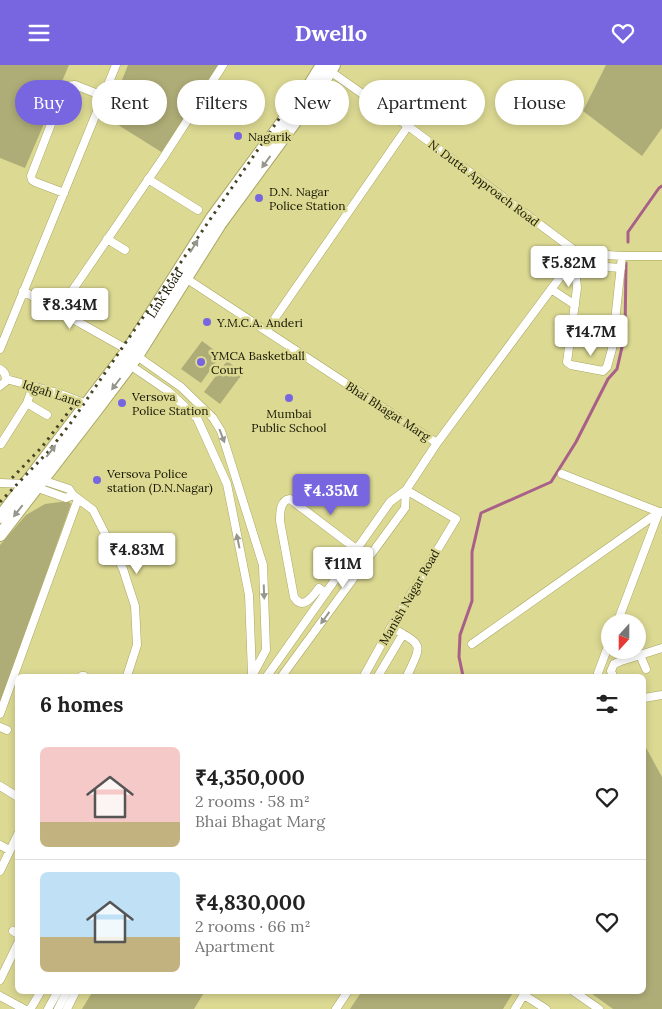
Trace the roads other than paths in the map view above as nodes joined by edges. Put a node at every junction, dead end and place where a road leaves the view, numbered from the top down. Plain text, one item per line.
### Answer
1 (116, 65) edge
2 (223, 65) edge
3 (327, 67) edge
4 (110, 80) edge
5 (92, 92) edge
6 (92, 123) edge
7 (408, 126) junction
8 (148, 179) junction
9 (64, 193) junction
10 (198, 210) dead end
11 (108, 239) junction
12 (125, 250) dead end
13 (578, 253) junction
14 (622, 256) junction
15 (662, 256) edge
16 (607, 267) dead end
17 (621, 268) junction
18 (566, 269) junction
19 (182, 275) junction
20 (551, 289) junction
21 (23, 291) junction
22 (575, 305) junction
23 (59, 311) junction
24 (266, 331) junction
25 (3, 333) edge
26 (0, 349) edge
27 (132, 357) junction
28 (0, 369) edge
29 (6, 379) junction
30 (0, 386) edge
31 (33, 386) junction
32 (27, 403) junction
33 (92, 407) junction
34 (47, 415) dead end
35 (437, 443) junction
36 (1, 444) dead end
37 (562, 475) dead end
38 (35, 482) junction
39 (0, 483) edge
40 (406, 490) junction
41 (76, 497) junction
42 (661, 512) edge
43 (0, 517) edge
44 (0, 535) edge
45 (357, 550) junction
46 (368, 558) junction
47 (326, 593) junction
48 (621, 614) edge
49 (391, 627) junction
50 (403, 634) junction
51 (472, 644) dead end
52 (662, 648) edge
53 (646, 653) edge
54 (281, 656) junction
55 (603, 659) edge
56 (627, 659) edge
57 (642, 659) edge
58 (291, 664) junction
59 (646, 669) dead end
60 (598, 673) dead end
61 (128, 674) edge
62 (252, 674) edge
63 (253, 674) edge
64 (268, 674) edge
65 (284, 674) edge
66 (365, 674) edge
67 (379, 674) edge
68 (408, 674) edge
69 (612, 674) edge
70 (662, 695) edge
71 (646, 698) edge
72 (0, 714) edge
73 (0, 786) edge
74 (15, 795) edge
75 (15, 839) edge
76 (0, 845) edge
77 (9, 850) junction
78 (0, 871) edge
79 (15, 951) edge
80 (0, 980) edge
81 (39, 994) edge
82 (56, 994) edge
83 (66, 994) edge
84 (74, 994) edge
85 (346, 994) edge
86 (524, 994) edge
87 (526, 994) edge
88 (577, 994) edge
89 (0, 996) edge
90 (0, 1001) edge
91 (13, 1009) edge
92 (24, 1009) edge
93 (29, 1009) edge
94 (48, 1009) edge
95 (58, 1009) edge
96 (66, 1009) edge
97 (336, 1009) edge
98 (515, 1009) edge
99 (546, 1009) edge
100 (599, 1009) edge

1 - 4 street
2 - 8 street
3 - 7 street, N. Dutta Approach Road
3 - 19 main road
5 - 9 street
6 - 9 street
7 - 13 street, N. Dutta Approach Road
7 - 24 street
8 - 10 street
8 - 11 street
9 - 21 street
11 - 12 street
11 - 23 street
13 - 14 street
13 - 18 street
14 - 15 street
14 - 17 street
16 - 17 street
17 - 22 street
18 - 20 street
18 - 22 street
19 - 24 street, Bhai Bhagat Marg
19 - 27 main road
20 - 22 street
20 - 35 street
21 - 23 street
21 - 25 street
23 - 27 street
24 - 35 street, Bhai Bhagat Marg
25 - 26 street
27 - 33 main road
62 -> 27 street
27 -> 63 street
28 - 29 street
29 - 30 street
29 - 31 street, Idgah Lane
31 - 32 street
31 - 33 street, Idgah Lane
32 - 34 street
32 - 36 street
33 - 38 main road
35 - 40 street, Bhai Bhagat Marg
37 - 42 street
38 - 39 street
38 - 41 street
38 - 43 main road
38 -> 44 main road
40 - 45 street
40 - 46 street, Bhai Bhagat Marg
40 - 49 street, Manish Nagar Road
41 - 61 street
41 - 72 street
42 - 48 street
42 - 51 street
45 - 46 street
45 - 47 street
45 - 47 street
46 -> 58 street, Bhai Bhagat Marg
47 - 54 street
49 - 50 street
49 - 66 street, Manish Nagar Road
50 - 67 street
50 - 68 street
52 - 53 street
54 - 58 street
54 - 64 street
55 - 60 street
56 - 69 street
57 - 59 street
58 - 65 street, Bhai Bhagat Marg
70 - 71 street
73 - 74 street
75 - 77 street
76 - 77 street
77 - 78 street
79 - 80 street
81 - 93 street
82 - 94 street
83 - 95 street
84 - 96 street
85 - 97 street
86 - 98 street
87 - 99 street
88 - 100 street
89 - 92 street
90 - 91 street

